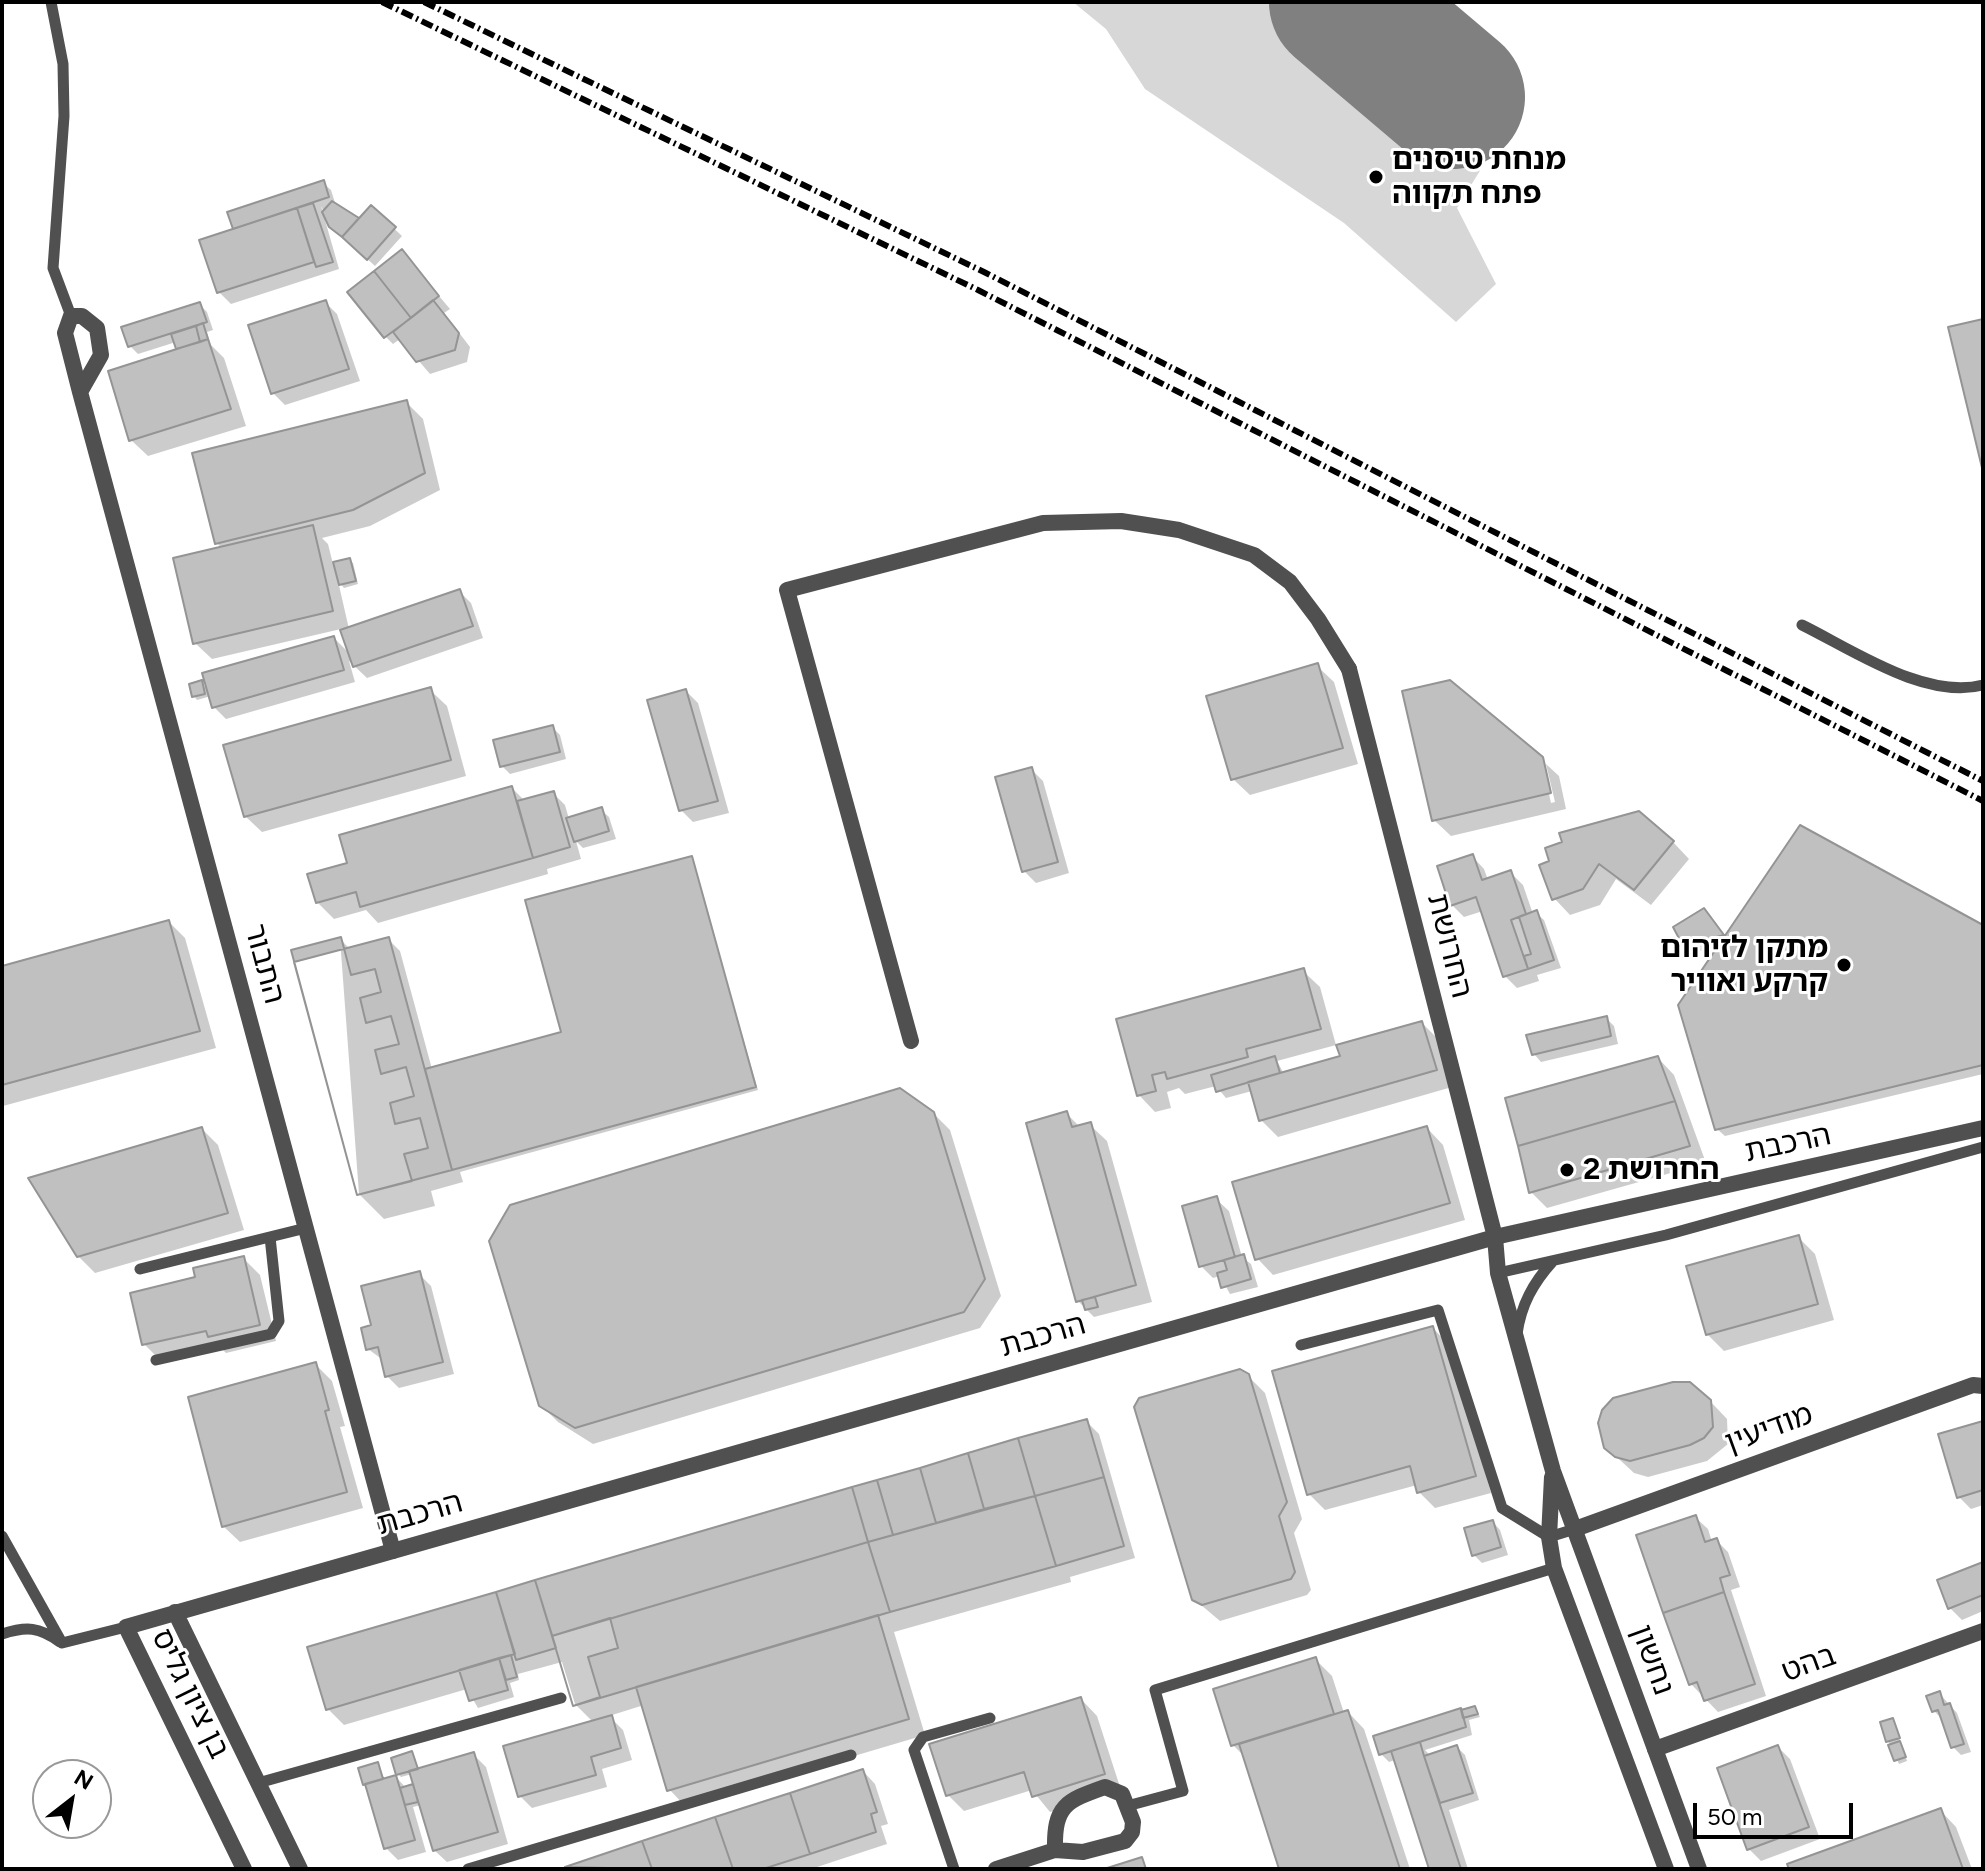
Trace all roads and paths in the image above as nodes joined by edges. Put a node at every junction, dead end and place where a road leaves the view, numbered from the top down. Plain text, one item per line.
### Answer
1 (51, 2) edge
2 (71, 316) junction
3 (80, 392) junction
4 (1802, 625) dead end
5 (1983, 685) edge
6 (911, 1041) dead end
7 (1983, 1128) edge
8 (1983, 1147) edge
9 (306, 1228) junction
10 (270, 1237) junction
11 (1495, 1237) junction
12 (1553, 1261) junction
13 (140, 1269) dead end
14 (1498, 1273) junction
15 (1516, 1338) junction
16 (1301, 1345) dead end
17 (156, 1360) dead end
18 (1983, 1386) edge
19 (1553, 1471) junction
20 (1575, 1529) junction
21 (2, 1536) edge
22 (1549, 1537) junction
23 (393, 1551) junction
24 (1554, 1568) junction
25 (175, 1612) junction
26 (126, 1627) junction
27 (1983, 1631) edge
28 (2, 1634) edge
29 (62, 1643) junction
30 (561, 1698) dead end
31 (990, 1718) dead end
32 (1655, 1749) junction
33 (851, 1755) dead end
34 (258, 1783) junction
35 (1127, 1806) junction
36 (1055, 1850) junction
37 (244, 1869) edge
38 (300, 1869) edge
39 (468, 1869) edge
40 (954, 1869) edge
41 (996, 1869) edge
42 (1666, 1869) edge
43 (1699, 1869) edge

1 - 2 lane
2 - 3 street, התבור
2 - 3 street
3 - 9 street, התבור
4 - 5 lane
6 - 11 street, החרושת
7 - 11 street, הרכבת
8 - 12 lane
9 - 10 lane
9 - 23 street, התבור
10 - 13 lane
10 - 17 lane
11 - 14 street, נחשון
11 - 23 street, הרכבת
12 - 14 lane
12 - 15 lane
14 - 15 street, נחשון
15 - 19 street, נחשון
16 - 22 lane
18 - 20 street, מודיעין
19 - 20 street, נחשון
19 - 22 street, נחשון
20 - 22 lane
20 - 32 street, נחשון
21 - 29 lane
22 - 24 street, נחשון
23 - 25 street, הרכבת
24 - 35 lane
24 - 42 street, נחשון
25 - 26 street, הרכבת
25 - 34 street, בן ציון גליס
26 - 29 lane, בן ציון גליס
26 - 37 street, בן ציון גליס
27 - 32 street, בהט
28 - 29 lane
30 - 34 lane
31 - 40 lane
32 - 43 street, נחשון
33 - 39 lane
34 - 38 street, בן ציון גליס
35 - 36 street
35 - 36 street
36 - 41 street

